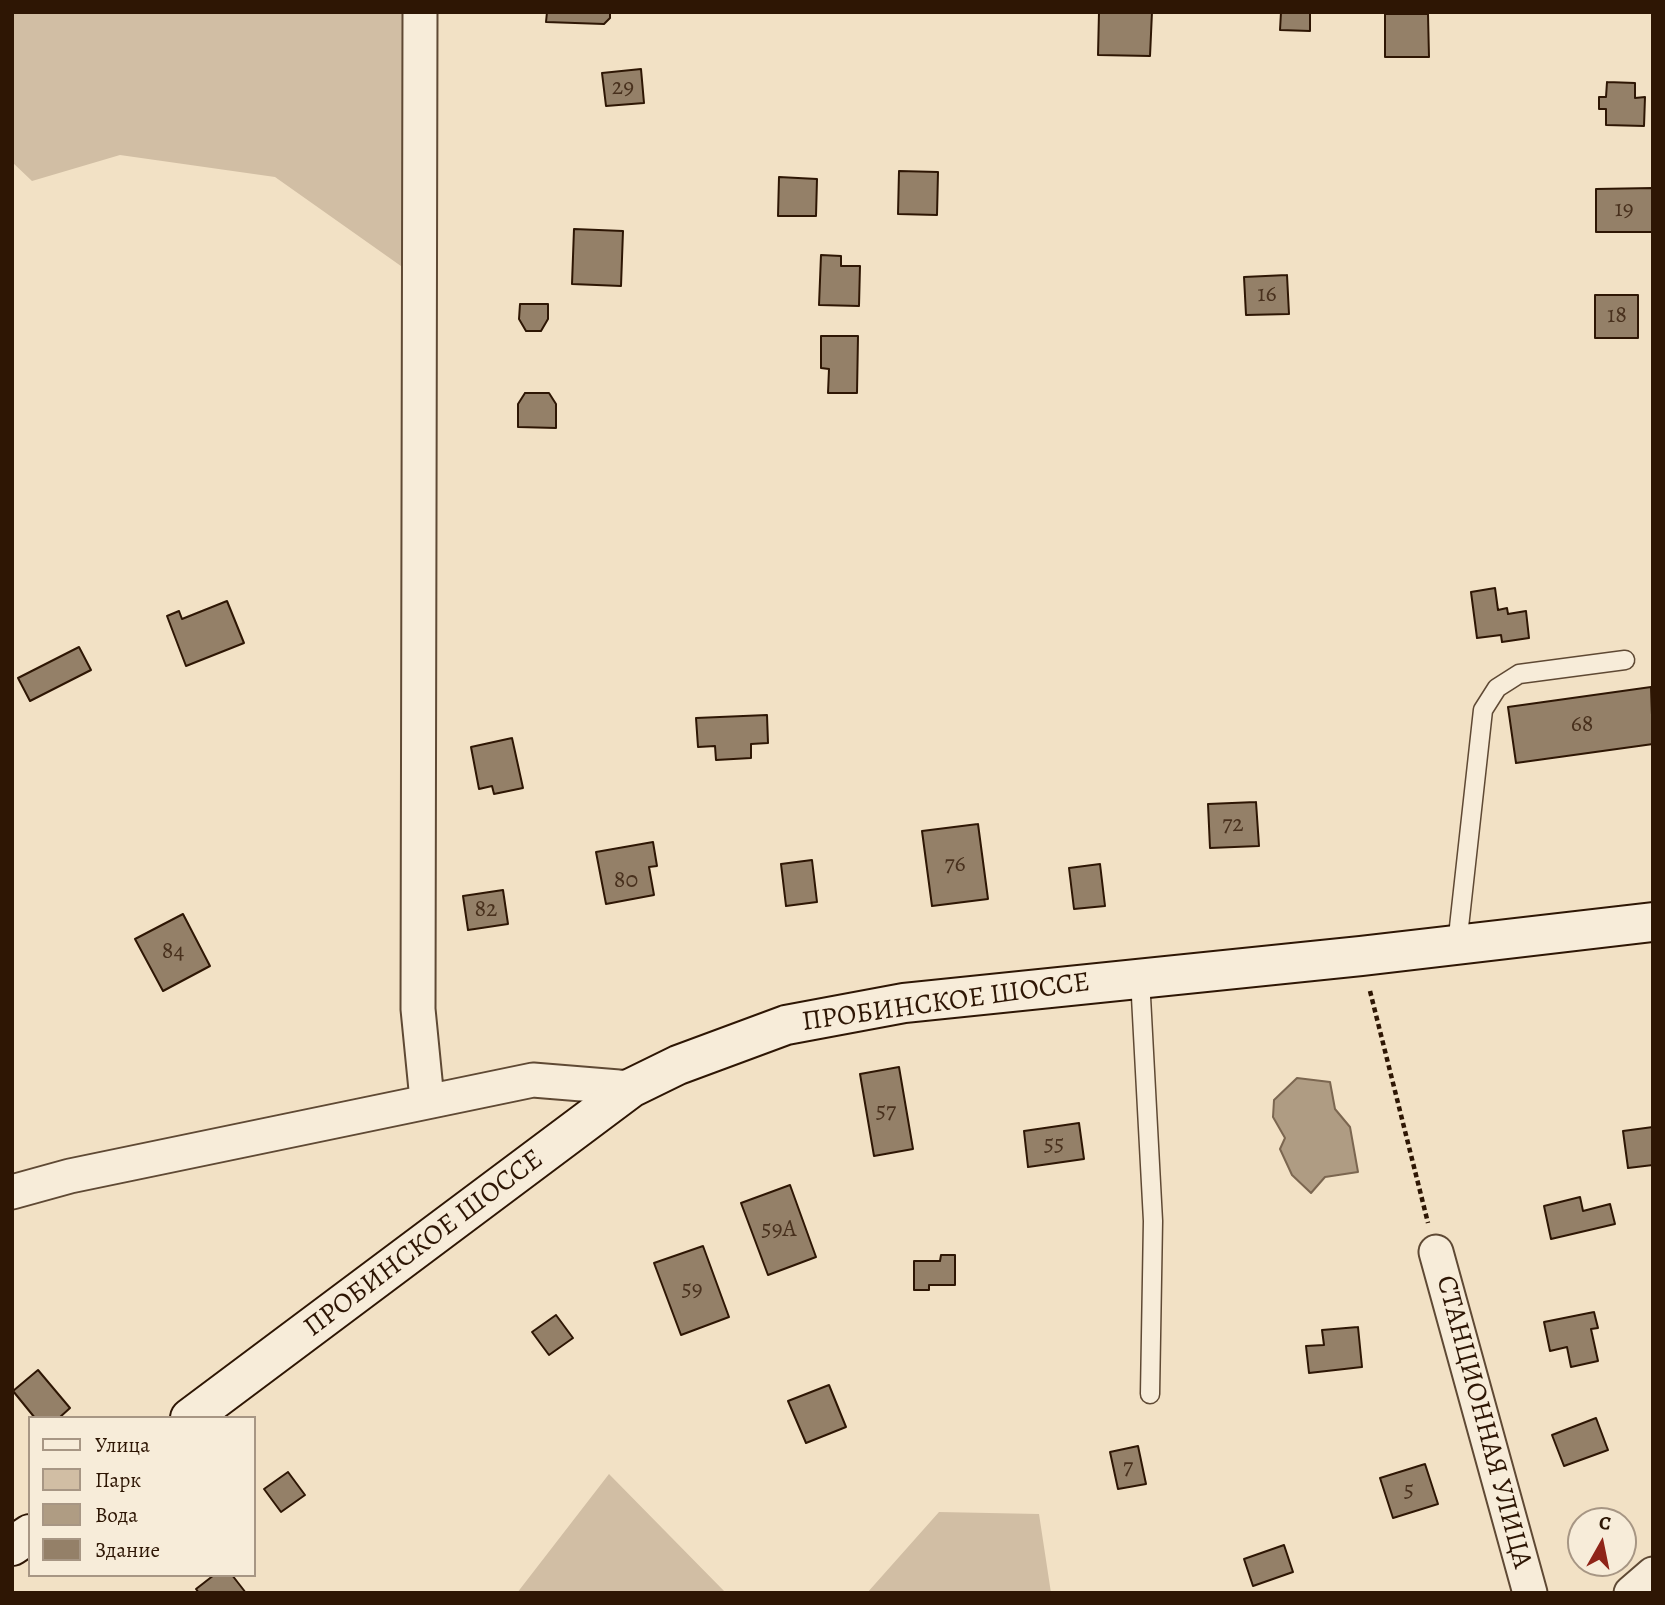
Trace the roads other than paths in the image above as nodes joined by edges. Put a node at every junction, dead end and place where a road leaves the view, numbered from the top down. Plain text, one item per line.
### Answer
1 (420, 12) edge
2 (1625, 660) dead end
3 (1653, 922) edge
4 (1457, 945) junction
5 (1140, 978) junction
6 (631, 1088) junction
7 (427, 1100) junction
8 (12, 1192) edge
9 (1436, 1252) road end
10 (1150, 1394) dead end
11 (193, 1416) edge
12 (28, 1535) edge
13 (12, 1546) edge
14 (1653, 1574) edge
15 (1530, 1593) edge
16 (1631, 1593) edge

1 - 7 street
2 - 4 lane
3 - 4 main road, ПРОБИНСКОЕ ШОССЕ
4 - 5 main road, ПРОБИНСКОЕ ШОССЕ
5 - 6 main road, ПРОБИНСКОЕ ШОССЕ
5 - 10 lane
6 - 7 street
6 - 11 main road, ПРОБИНСКОЕ ШОССЕ
7 - 8 street
9 - 15 street, СТАНЦИОННАЯ УЛИЦА
12 - 13 main road
14 - 16 street

